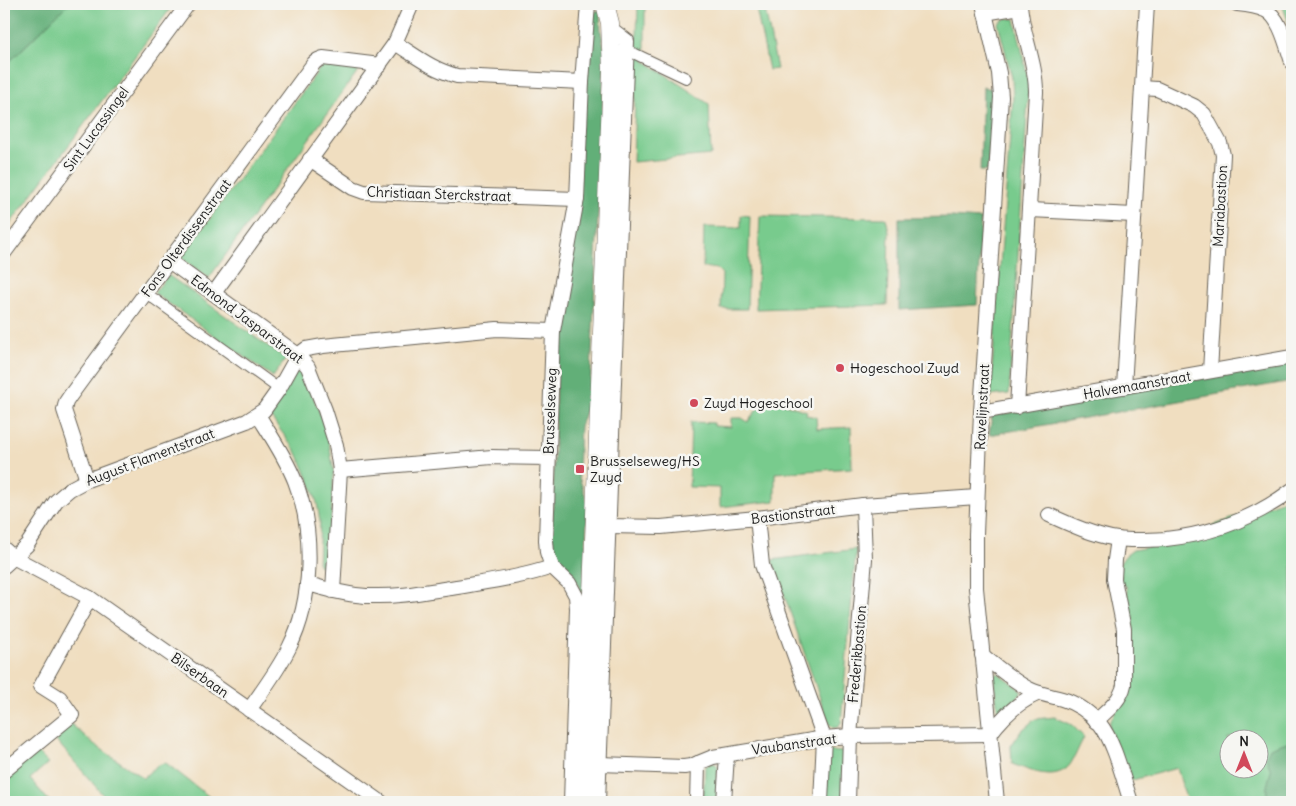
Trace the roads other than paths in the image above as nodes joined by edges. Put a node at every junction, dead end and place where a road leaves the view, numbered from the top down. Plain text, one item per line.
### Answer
1 (188, 4) edge
2 (412, 4) edge
3 (605, 4) edge
4 (619, 4) edge
5 (1148, 4) edge
6 (1237, 4) edge
7 (1020, 5) edge
8 (592, 6) edge
9 (984, 8) edge
10 (610, 25) junction
11 (396, 43) junction
12 (627, 50) junction
13 (1292, 62) edge
14 (380, 65) junction
15 (686, 78) dead end
16 (582, 82) junction
17 (1142, 88) junction
18 (310, 159) junction
19 (577, 199) junction
20 (1030, 210) junction
21 (1134, 215) junction
22 (4, 253) edge
23 (169, 261) junction
24 (146, 293) junction
25 (214, 293) junction
26 (553, 330) junction
27 (298, 355) junction
28 (1292, 357) edge
29 (1210, 372) junction
30 (1124, 387) junction
31 (279, 389) junction
32 (1017, 407) junction
33 (981, 412) junction
34 (258, 415) junction
35 (548, 458) junction
36 (340, 470) junction
37 (87, 480) junction
38 (1292, 490) edge
39 (977, 497) junction
40 (603, 498) junction
41 (863, 505) junction
42 (1049, 515) dead end
43 (757, 518) junction
44 (609, 526) junction
45 (1118, 539) junction
46 (7, 557) edge
47 (552, 568) junction
48 (307, 584) junction
49 (333, 590) junction
50 (90, 598) junction
51 (982, 655) junction
52 (1039, 693) junction
53 (249, 710) junction
54 (1096, 721) junction
55 (990, 734) junction
56 (850, 736) junction
57 (824, 738) junction
58 (726, 754) junction
59 (698, 763) junction
60 (600, 764) junction
61 (4, 771) edge
62 (381, 802) edge
63 (571, 802) edge
64 (584, 802) edge
65 (598, 802) edge
66 (697, 802) edge
67 (724, 802) edge
68 (821, 802) edge
69 (848, 802) edge
70 (997, 802) edge
71 (1131, 802) edge

1 - 22 street, Sint Lucassingel
2 - 11 street
3 - 10 street
4 - 10 street
5 - 17 street
6 - 13 street
7 - 9 street, Ravelijnstraat
7 - 20 street, Ravelijnstraat
8 - 16 street, Brusselseweg
9 - 33 street, Ravelijnstraat
10 - 12 street
10 - 40 street
11 - 14 street
11 - 16 street
12 - 15 street
12 - 40 street
14 - 18 street
14 - 23 street, Fons Olterdissenstraat
16 - 19 street, Brusselseweg
17 - 21 street
17 - 29 street, Mariabastion
18 - 19 street, Christiaan Sterckstraat
18 - 25 street
19 - 26 street, Brusselseweg
20 - 21 street
20 - 32 street, Ravelijnstraat
21 - 30 street
23 - 24 street, Fons Olterdissenstraat
23 - 25 street, Edmond Jasparstraat
24 - 31 street
24 - 37 street, Fons Olterdissenstraat
25 - 27 street, Edmond Jasparstraat
26 - 27 street
26 - 35 street, Brusselseweg
27 - 31 street, August Flamentstraat
27 - 36 street, Edmond Jasparstraat
28 - 29 street, Halvemaanstraat
29 - 30 street, Halvemaanstraat
30 - 32 street, Halvemaanstraat
31 - 34 street, August Flamentstraat
32 - 33 street, Halvemaanstraat
33 - 39 street, Ravelijnstraat
34 - 37 street, August Flamentstraat
34 - 48 street
35 - 36 street
35 - 47 street, Brusselseweg
36 - 49 street, Edmond Jasparstraat
37 - 46 street, August Flamentstraat
38 - 45 street
39 - 41 street, Bastionstraat
39 - 51 street, Ravelijnstraat
40 - 44 street
40 - 64 street
41 - 43 street, Bastionstraat
41 - 56 street, Frederikbastion
42 - 45 street
43 - 44 street, Bastionstraat
43 - 57 street
44 - 60 street
45 - 54 street
46 - 50 street, Bilserbaan
47 - 49 street
47 - 63 street
48 - 49 street
48 - 53 street
50 - 53 street, Bilserbaan
50 - 61 street
51 - 52 street
51 - 55 street, Ravelijnstraat
52 - 54 street
52 - 55 street
53 - 62 street, Bilserbaan
54 - 71 street
55 - 56 street, Vaubanstraat
55 - 70 street, Ravelijnstraat
56 - 57 street, Vaubanstraat
56 - 69 street, Frederikbastion
57 - 58 street, Vaubanstraat
57 - 68 street
58 - 59 street, Vaubanstraat
58 - 67 street
59 - 60 street, Vaubanstraat
59 - 66 street
60 - 65 street

